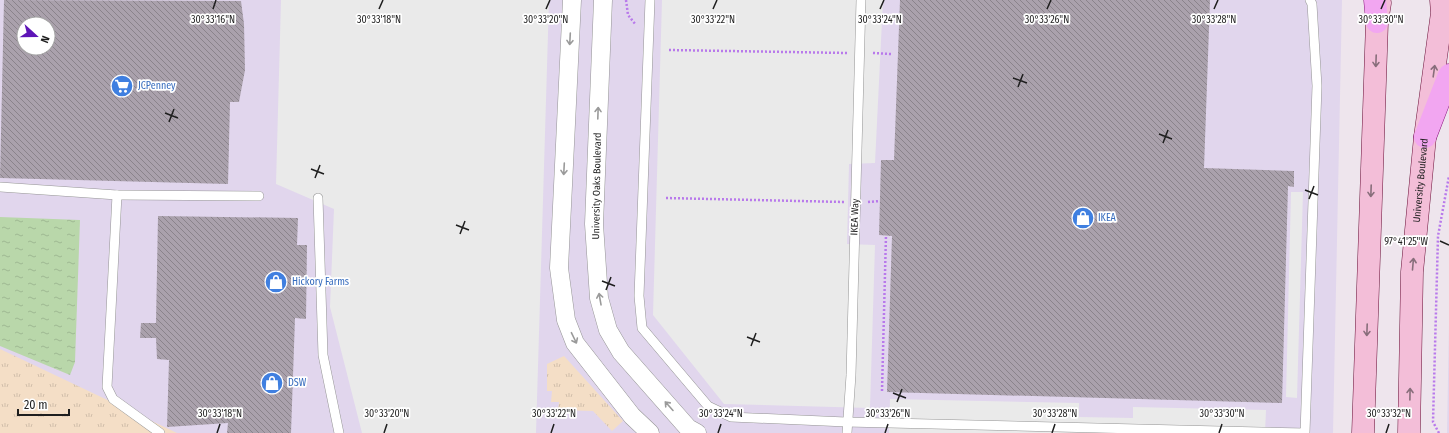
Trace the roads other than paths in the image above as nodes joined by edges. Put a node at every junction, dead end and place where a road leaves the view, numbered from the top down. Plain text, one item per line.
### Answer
1 (572, 0) edge
2 (603, 0) edge
3 (650, 0) edge
4 (861, 0) edge
5 (1310, 0) edge
6 (1375, 0) edge
7 (1381, 0) edge
8 (1441, 0) edge
9 (1377, 22) junction
10 (1449, 75) edge
11 (1425, 137) junction
12 (0, 186) edge
13 (117, 195) junction
14 (259, 196) dead end
15 (318, 198) dead end
16 (846, 422) junction
17 (160, 433) edge
18 (339, 433) edge
19 (650, 433) edge
20 (697, 433) edge
21 (847, 433) edge
22 (1363, 433) edge
23 (1409, 433) edge

1 -> 19 street
20 -> 2 street, University Oaks Boulevard
3 - 16 lane
4 - 16 lane, IKEA Way
5 - 16 lane
6 - 9 main road
7 - 9 main road
11 -> 8 main road, University Boulevard
9 -> 22 main road
10 - 11 main road
23 -> 11 main road, University Boulevard
12 - 13 lane
13 - 14 lane
13 - 17 lane
15 - 18 lane
16 - 21 lane, IKEA Way

